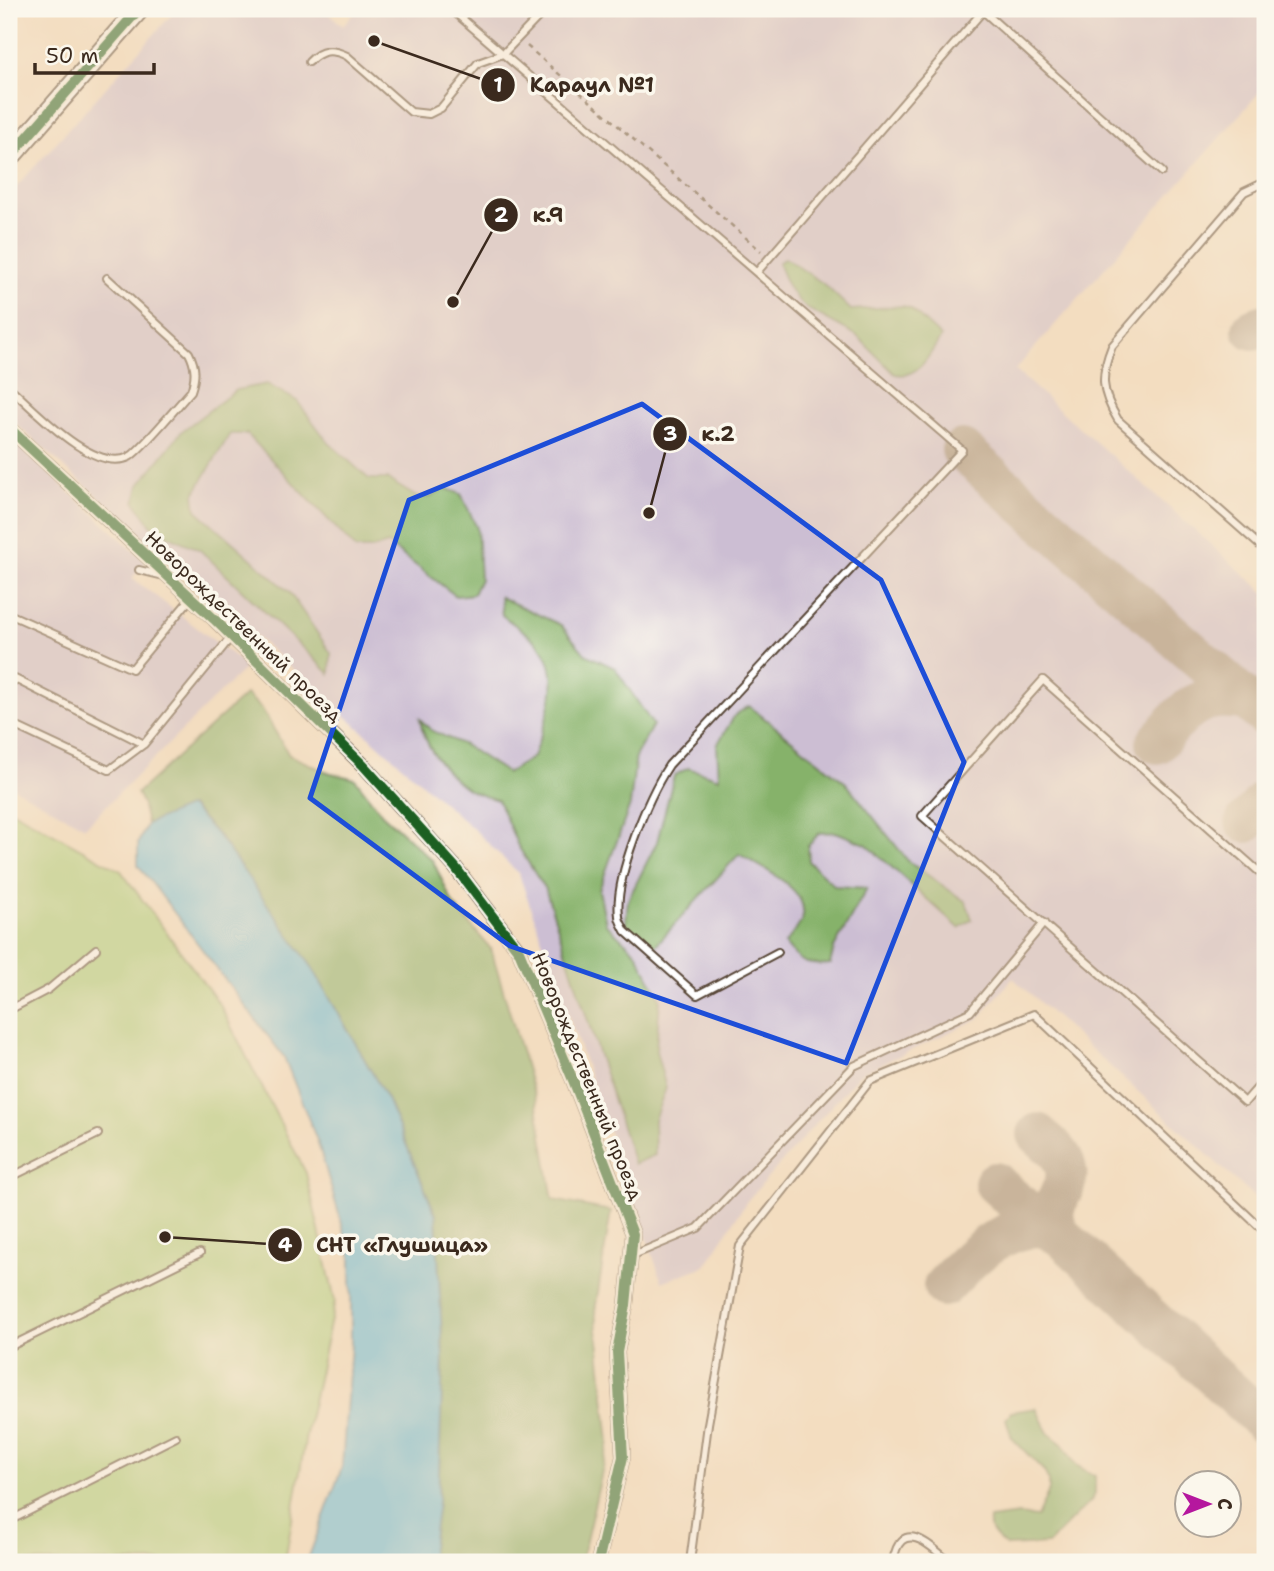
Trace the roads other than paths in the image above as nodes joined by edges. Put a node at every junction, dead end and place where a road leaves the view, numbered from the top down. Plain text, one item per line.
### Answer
1 (139, 9) edge
2 (451, 9) edge
3 (547, 9) edge
4 (982, 10) edge
5 (503, 54) junction
6 (309, 62) dead end
7 (9, 158) edge
8 (1162, 172) dead end
9 (1265, 182) edge
10 (757, 272) junction
11 (107, 278) dead end
12 (9, 387) edge
13 (9, 428) edge
14 (1265, 550) edge
15 (139, 570) dead end
16 (169, 577) junction
17 (191, 598) junction
18 (9, 614) edge
19 (232, 636) junction
20 (9, 676) edge
21 (9, 723) edge
22 (144, 744) junction
23 (1265, 877) edge
24 (1044, 923) junction
25 (96, 949) dead end
26 (778, 952) dead end
27 (9, 1010) edge
28 (1265, 1079) edge
29 (98, 1134) dead end
30 (9, 1178) edge
31 (1265, 1232) edge
32 (200, 1253) dead end
33 (631, 1256) junction
34 (9, 1347) edge
35 (176, 1437) dead end
36 (9, 1521) edge
37 (598, 1562) edge
38 (690, 1562) edge
39 (893, 1562) edge
40 (949, 1562) edge

1 - 7 street
2 - 5 lane
3 - 5 lane
4 - 8 lane
4 - 10 lane
5 - 6 lane
5 - 10 lane
9 - 14 lane
10 - 26 lane
11 - 12 lane
13 - 16 street, Новорождественный проезд
15 - 16 lane
16 - 17 street, Новорождественный проезд
17 - 18 lane
17 - 19 street, Новорождественный проезд
19 - 22 lane
19 - 33 street, Новорождественный проезд
20 - 22 lane
21 - 22 lane
23 - 24 lane
24 - 28 lane
24 - 33 lane
25 - 27 lane
29 - 30 lane
31 - 38 lane
32 - 34 lane
33 - 37 street, Новорождественный проезд
35 - 36 lane
39 - 40 lane

